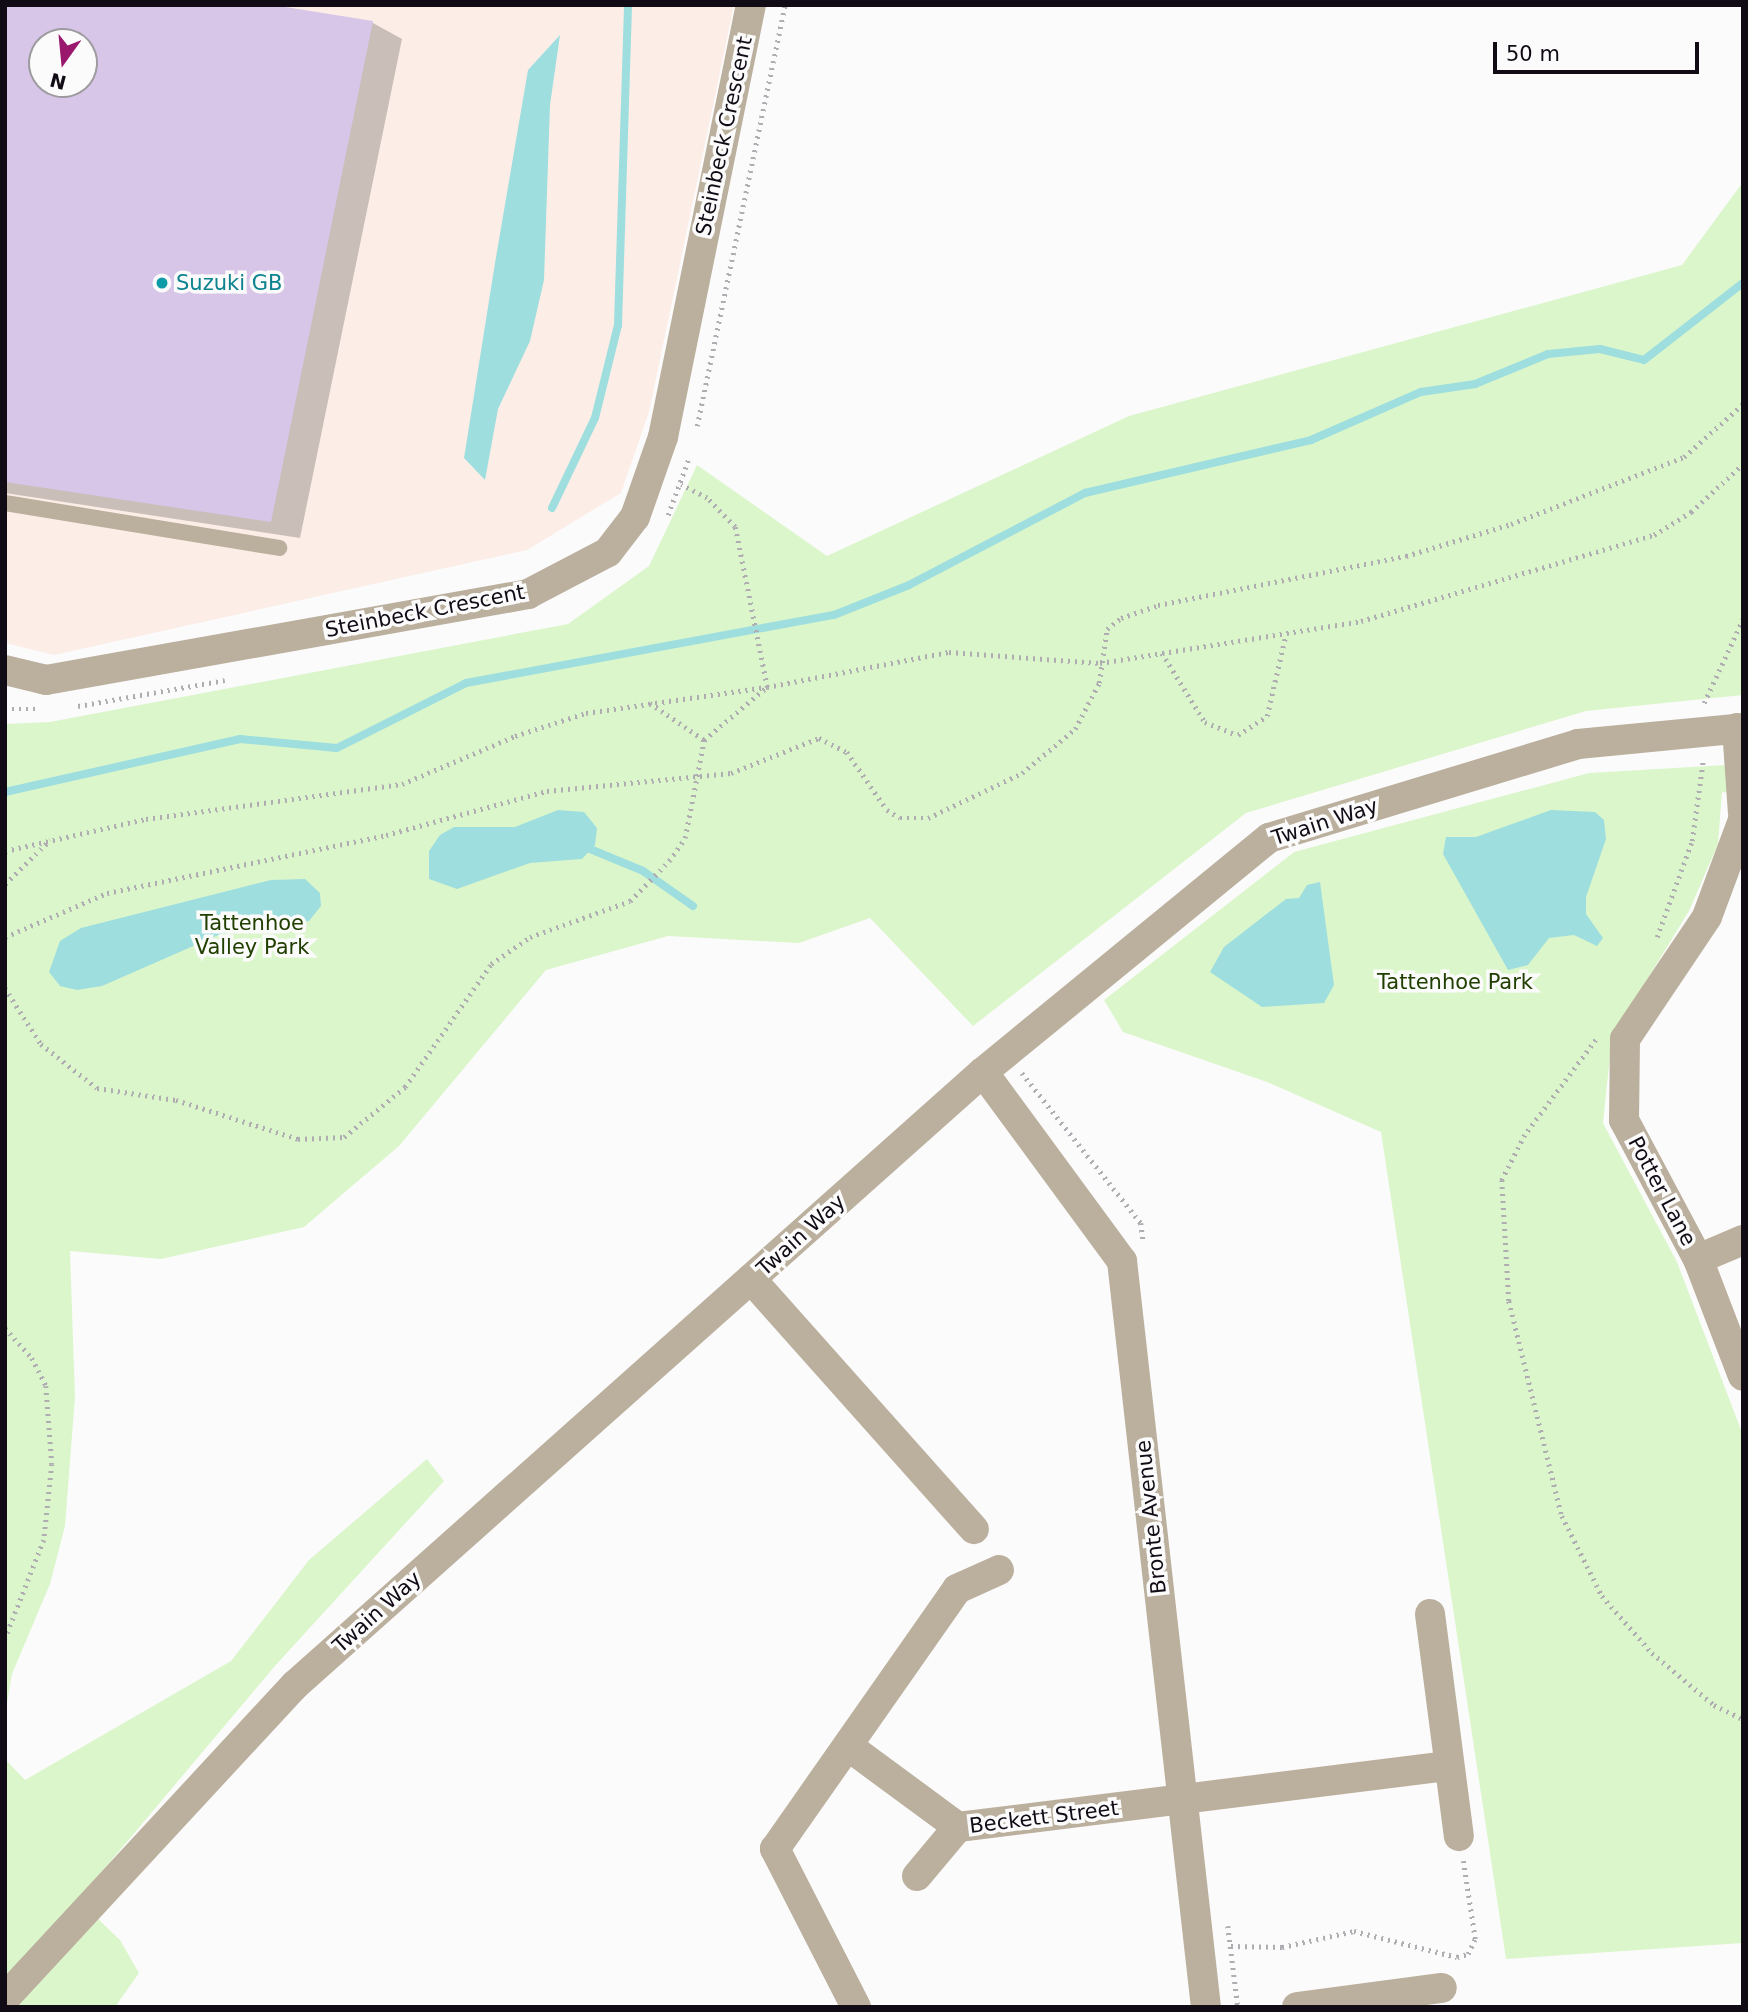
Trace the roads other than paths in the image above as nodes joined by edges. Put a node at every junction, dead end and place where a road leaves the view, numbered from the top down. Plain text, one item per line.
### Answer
1 (751, 5) edge
2 (5, 503) edge
3 (279, 548) dead end
4 (5, 670) edge
5 (1740, 728) edge
6 (1743, 813) edge
7 (1743, 820) edge
8 (983, 1073) junction
9 (1743, 1240) edge
10 (1698, 1259) junction
11 (751, 1279) junction
12 (1743, 1376) edge
13 (974, 1529) dead end
14 (999, 1570) dead end
15 (1430, 1614) dead end
16 (848, 1746) junction
17 (1448, 1766) junction
18 (1183, 1800) junction
19 (958, 1827) junction
20 (1459, 1836) road end
21 (917, 1876) dead end
22 (1442, 1988) dead end
23 (5, 1998) edge
24 (856, 2007) edge
25 (1206, 2007) edge
26 (1297, 2007) edge

1 - 4 street, Steinbeck Crescent
2 - 3 lane
5 - 6 street
5 - 8 street, Twain Way
7 - 10 street, Potter Lane
8 - 11 street, Twain Way
8 - 18 street, Bronte Avenue
9 - 10 street
10 - 12 street, Potter Lane
11 - 13 street
11 - 23 street, Twain Way
14 - 16 street
15 - 17 street
16 - 19 street, Beckett Street
16 - 24 street
17 - 18 street, Beckett Street
17 - 20 street
18 - 19 street, Beckett Street
18 - 25 street, Bronte Avenue
19 - 21 street
22 - 26 street

